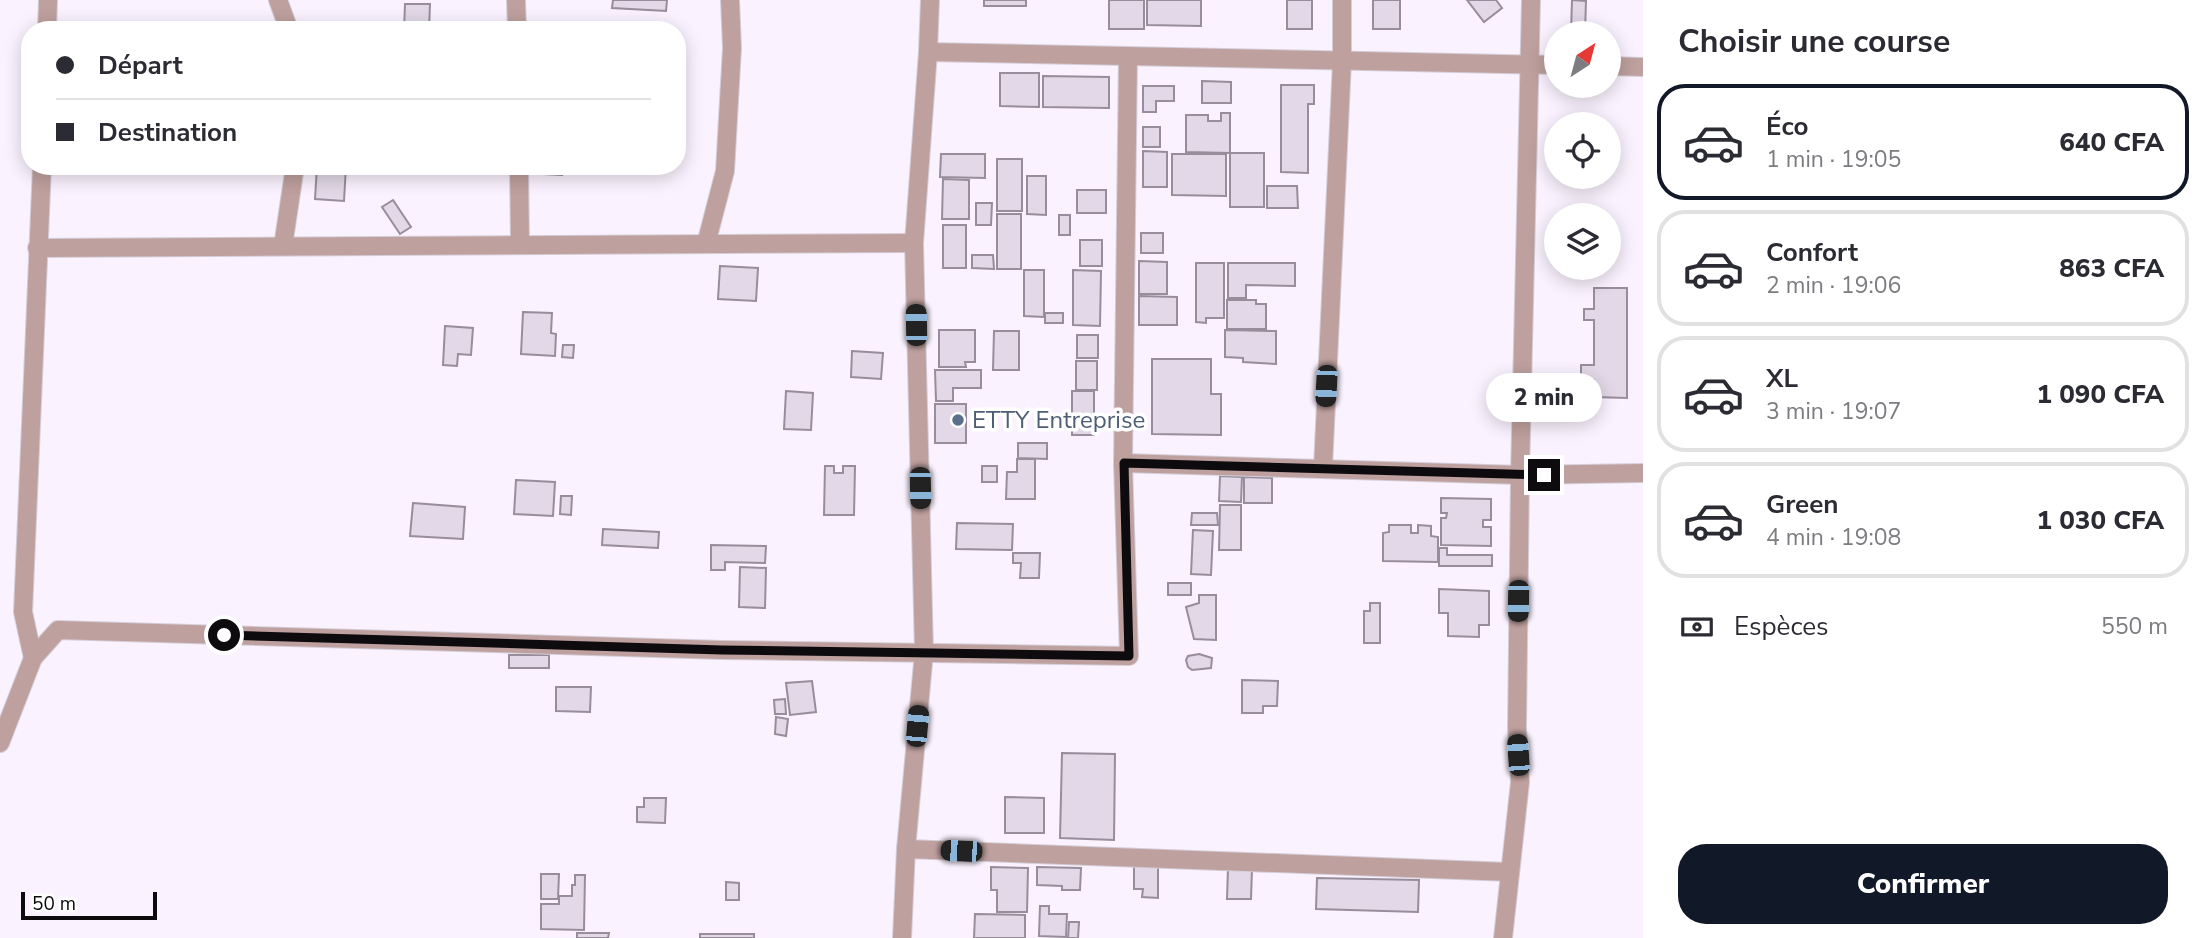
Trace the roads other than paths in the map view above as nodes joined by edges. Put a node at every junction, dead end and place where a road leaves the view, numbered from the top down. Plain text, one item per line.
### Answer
1 (48, 0) edge
2 (278, 0) edge
3 (516, 0) edge
4 (730, 0) edge
5 (929, 0) edge
6 (1342, 0) edge
7 (1531, 0) edge
8 (47, 21) edge
9 (286, 21) edge
10 (517, 21) edge
11 (928, 52) junction
12 (1128, 57) junction
13 (1342, 61) junction
14 (1530, 65) junction
15 (1544, 65) edge
16 (1621, 66) edge
17 (1643, 67) edge
18 (41, 175) edge
19 (294, 175) edge
20 (519, 175) edge
21 (914, 243) junction
22 (520, 244) junction
23 (706, 244) junction
24 (283, 246) junction
25 (37, 248) junction
26 (1124, 463) junction
27 (1322, 468) junction
28 (1643, 473) edge
29 (1520, 475) junction
30 (924, 652) junction
31 (33, 658) junction
32 (0, 743) edge
33 (906, 849) junction
34 (1510, 872) junction
35 (902, 938) edge
36 (1503, 938) edge

1 - 8 street
2 - 9 street
3 - 10 street
4 - 23 street
5 - 11 street
6 - 13 street
7 - 14 street
11 - 12 street
11 - 21 street
12 - 13 street
12 - 26 street
13 - 14 street
13 - 27 street
14 - 15 street
14 - 29 street
16 - 17 street
18 - 25 street
19 - 24 street
20 - 22 street
21 - 23 street
21 - 30 street
22 - 23 street
22 - 24 street
24 - 25 street
25 - 31 street
26 - 27 street
26 - 30 street
27 - 29 street
28 - 29 street
29 - 34 street
30 - 31 street
30 - 33 street
31 - 32 street
33 - 34 street
33 - 35 street
34 - 36 street

